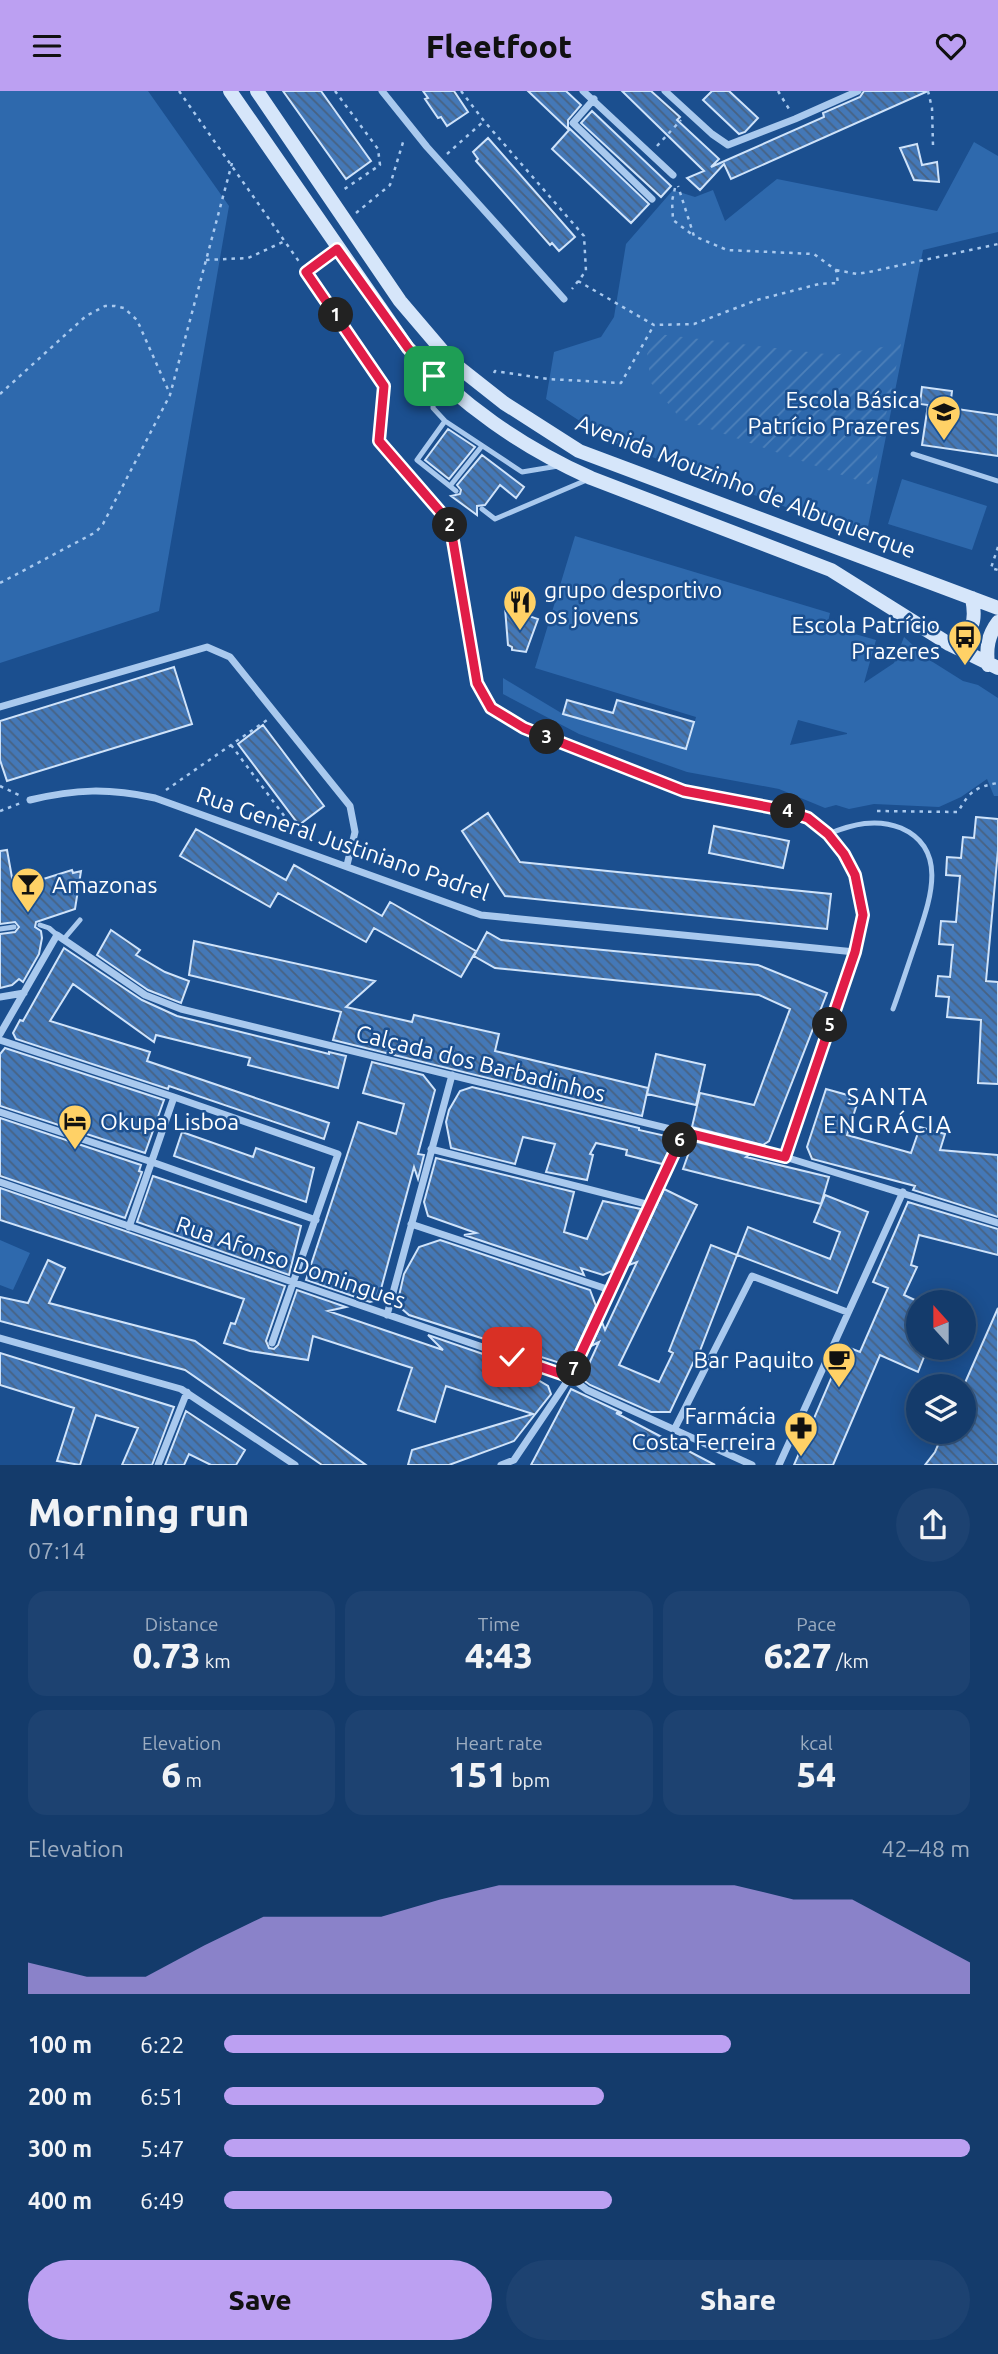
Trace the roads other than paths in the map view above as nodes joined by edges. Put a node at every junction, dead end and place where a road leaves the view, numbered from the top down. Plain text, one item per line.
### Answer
1 (230, 91) edge
2 (257, 91) edge
3 (382, 91) edge
4 (583, 91) edge
5 (665, 91) edge
6 (858, 91) edge
7 (594, 99) junction
8 (673, 175) dead end
9 (652, 199) dead end
10 (337, 249) junction
11 (564, 299) road end
12 (434, 376) junction
13 (445, 421) junction
14 (482, 446) junction
15 (913, 454) dead end
16 (562, 465) junction
17 (591, 478) junction
18 (998, 481) edge
19 (450, 486) junction
20 (456, 491) dead end
21 (482, 509) dead end
22 (972, 598) junction
23 (998, 608) edge
24 (998, 622) edge
25 (949, 644) junction
26 (993, 666) edge
27 (0, 707) edge
28 (30, 800) road end
29 (828, 834) junction
30 (347, 866) junction
31 (80, 920) dead end
32 (40, 925) dead end
33 (14, 926) dead end
34 (0, 929) edge
35 (60, 938) junction
36 (855, 952) junction
37 (24, 993) junction
38 (0, 997) edge
39 (893, 1009) dead end
40 (0, 1034) edge
41 (0, 1040) edge
42 (452, 1075) junction
43 (174, 1097) junction
44 (0, 1112) edge
45 (684, 1132) junction
46 (431, 1149) junction
47 (785, 1157) junction
48 (152, 1162) junction
49 (0, 1182) edge
50 (903, 1192) junction
51 (650, 1205) junction
52 (316, 1220) junction
53 (998, 1223) edge
54 (411, 1224) junction
55 (129, 1227) junction
56 (294, 1284) junction
57 (610, 1290) junction
58 (847, 1312) junction
59 (387, 1315) junction
60 (0, 1338) edge
61 (272, 1343) dead end
62 (570, 1377) junction
63 (187, 1392) junction
64 (674, 1430) junction
65 (514, 1460) junction
66 (158, 1465) edge
67 (295, 1465) edge
68 (501, 1465) edge
69 (523, 1465) edge
70 (751, 1465) edge
71 (779, 1465) edge

1 - 10 main road, Avenida Mouzinho de Albuquerque
2 - 22 main road, Avenida Mouzinho de Albuquerque
3 - 11 street
4 - 7 street
5 - 6 street
7 - 8 street
7 - 9 street
10 - 12 main road, Avenida Mouzinho de Albuquerque
10 - 29 street
12 - 13 lane
12 - 16 main road, Avenida Mouzinho de Albuquerque
13 - 14 lane
13 - 19 lane
14 - 16 lane
14 - 19 lane
15 - 18 lane
16 - 17 main road, Avenida Mouzinho de Albuquerque
17 - 21 lane
17 - 25 main road, Avenida Mouzinho de Albuquerque
19 - 20 lane
22 - 23 main road, Avenida Mouzinho de Albuquerque
22 - 25 main road
24 - 26 main road
25 - 26 main road, Avenida Mouzinho de Albuquerque
27 - 30 street
28 - 30 street, Rua General Justiniano Padrel
29 - 36 street
29 - 39 lane
30 - 36 street, Rua General Justiniano Padrel
31 - 35 lane
32 - 35 lane
33 - 34 lane
35 - 37 street
35 - 42 street, Calçada dos Barbadinhos
36 - 47 street
37 - 38 street
37 - 40 street
41 - 43 street
42 - 45 street, Calçada dos Barbadinhos
42 - 46 street
43 - 48 street
43 - 52 street
44 - 48 street
45 - 47 street, Calçada dos Barbadinhos
45 - 51 street
46 - 51 street
46 - 54 street
47 - 50 street, Calçada dos Barbadinhos
48 - 52 street
48 - 55 street
49 - 55 street, Rua Afonso Domingues
50 - 53 street, Calçada dos Barbadinhos
50 - 58 street
51 - 57 street
52 - 56 street
54 - 57 street
54 - 59 street
55 - 56 street, Rua Afonso Domingues
56 - 59 street, Rua Afonso Domingues
56 - 61 street
57 - 62 street
58 - 64 street
58 - 71 street
59 - 62 street, Rua Afonso Domingues
60 - 63 street
62 - 64 street, Rua Afonso Domingues
62 - 65 street
63 - 66 street
63 - 67 street
64 - 70 street, Rua Afonso Domingues
65 - 68 street
65 - 69 street

